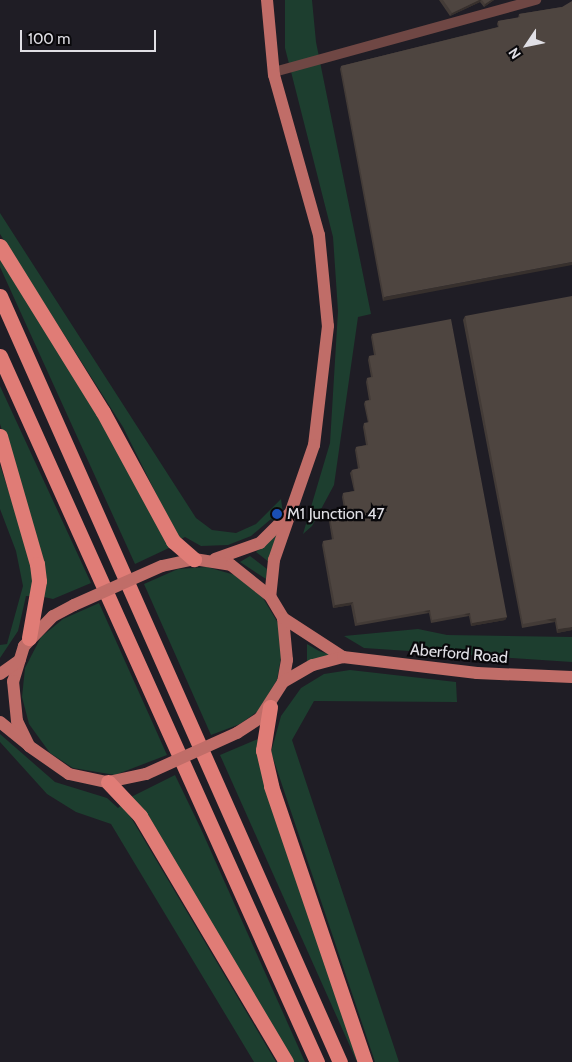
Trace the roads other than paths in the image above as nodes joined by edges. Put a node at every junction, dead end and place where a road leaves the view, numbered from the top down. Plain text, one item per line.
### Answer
1 (267, 0) edge
2 (536, 0) edge
3 (274, 72) junction
4 (0, 246) edge
5 (0, 296) edge
6 (0, 356) edge
7 (0, 436) edge
8 (294, 508) junction
9 (194, 559) junction
10 (215, 559) junction
11 (270, 596) junction
12 (284, 618) junction
13 (29, 638) junction
14 (343, 657) junction
15 (20, 660) junction
16 (0, 674) edge
17 (572, 677) edge
18 (283, 682) junction
19 (270, 707) junction
20 (0, 722) edge
21 (29, 746) junction
22 (108, 782) junction
23 (286, 1062) edge
24 (317, 1062) edge
25 (340, 1062) edge
26 (365, 1062) edge

1 - 3 main road
2 - 3 lane
3 - 8 main road
4 - 9 highway
5 - 25 highway
6 - 24 highway
7 - 13 highway
8 - 10 main road
8 - 11 main road
9 - 10 main road
9 - 13 main road, bridge
10 - 11 main road
11 - 12 main road
12 - 14 main road, Aberford Road
12 - 18 main road
13 - 15 main road
14 - 17 main road, Aberford Road
14 - 18 main road, Aberford Road
15 - 16 main road
15 - 21 main road
18 - 19 main road
19 - 22 main road, bridge
19 - 26 highway
20 - 21 main road
21 - 22 main road
22 - 23 highway

